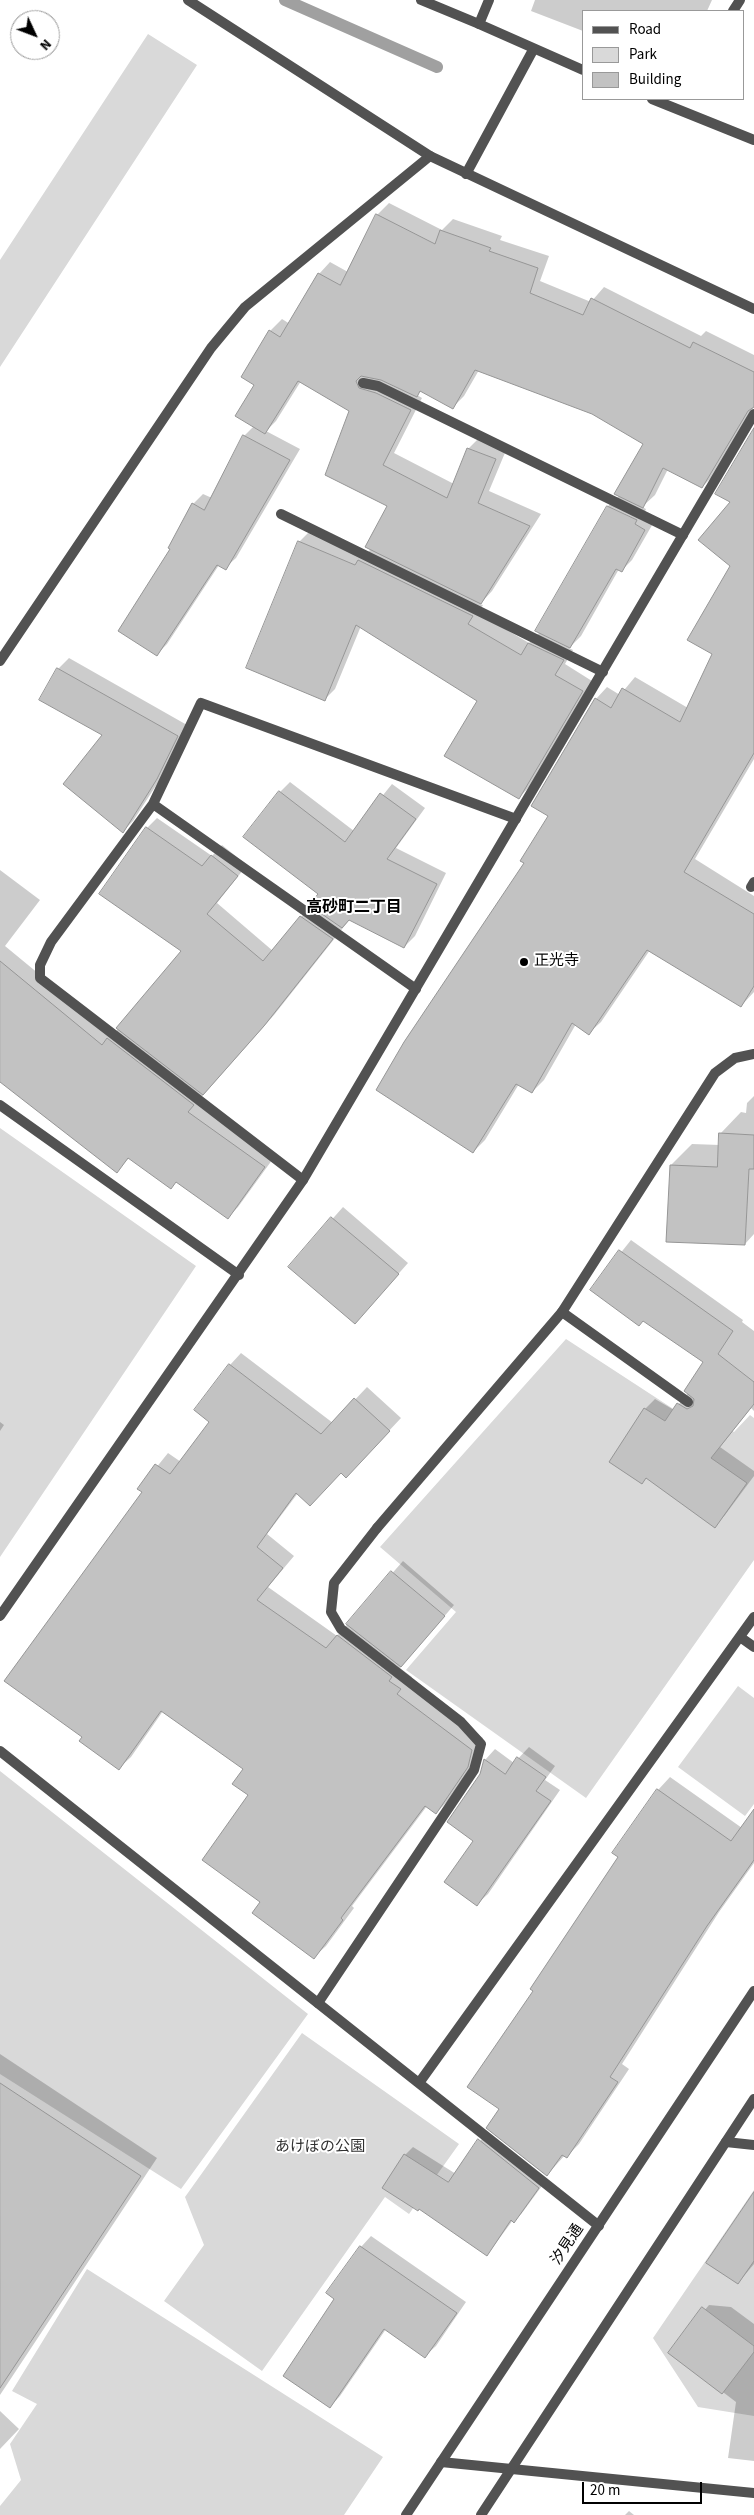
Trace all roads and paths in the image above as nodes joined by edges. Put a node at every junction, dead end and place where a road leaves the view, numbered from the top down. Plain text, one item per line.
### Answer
1 (188, 0) edge
2 (421, 0) edge
3 (489, 0) edge
4 (479, 24) junction
5 (533, 50) junction
6 (582, 70) edge
7 (658, 100) edge
8 (677, 103) edge
9 (754, 140) edge
10 (430, 156) junction
11 (466, 174) junction
12 (754, 309) edge
13 (363, 383) dead end
14 (754, 414) edge
15 (281, 514) dead end
16 (683, 535) junction
17 (0, 661) edge
18 (603, 672) junction
19 (153, 804) junction
20 (516, 819) junction
21 (416, 989) junction
22 (754, 1054) edge
23 (0, 1105) edge
24 (303, 1180) junction
25 (239, 1275) junction
26 (562, 1312) junction
27 (688, 1402) dead end
28 (0, 1616) edge
29 (754, 1617) edge
30 (740, 1637) junction
31 (754, 1647) edge
32 (0, 1751) edge
33 (754, 1991) edge
34 (318, 2003) junction
35 (419, 2083) junction
36 (754, 2099) edge
37 (726, 2142) junction
38 (754, 2145) edge
39 (599, 2226) junction
40 (441, 2462) junction
41 (511, 2469) junction
42 (754, 2493) edge
43 (406, 2515) edge
44 (480, 2515) edge

1 - 10 street
2 - 4 street
3 - 4 street
4 - 5 street
5 - 6 street
5 - 11 street
7 - 8 street
8 - 9 street
10 - 11 street
10 - 17 street
11 - 12 street
13 - 16 street
14 - 16 street
15 - 18 street
16 - 18 street
18 - 20 street
19 - 20 street
19 - 21 street
19 - 24 street
20 - 21 street
21 - 24 street
22 - 26 street
23 - 25 street
24 - 25 street
25 - 28 street
26 - 27 street
26 - 34 street
29 - 30 street
30 - 31 street
30 - 35 street
32 - 34 street
33 - 39 street, 汐見通
34 - 35 street
35 - 39 street
36 - 37 street
37 - 38 street
37 - 41 street
39 - 40 street, 汐見通
40 - 41 street
40 - 43 street, 汐見通
41 - 42 street
41 - 44 street

